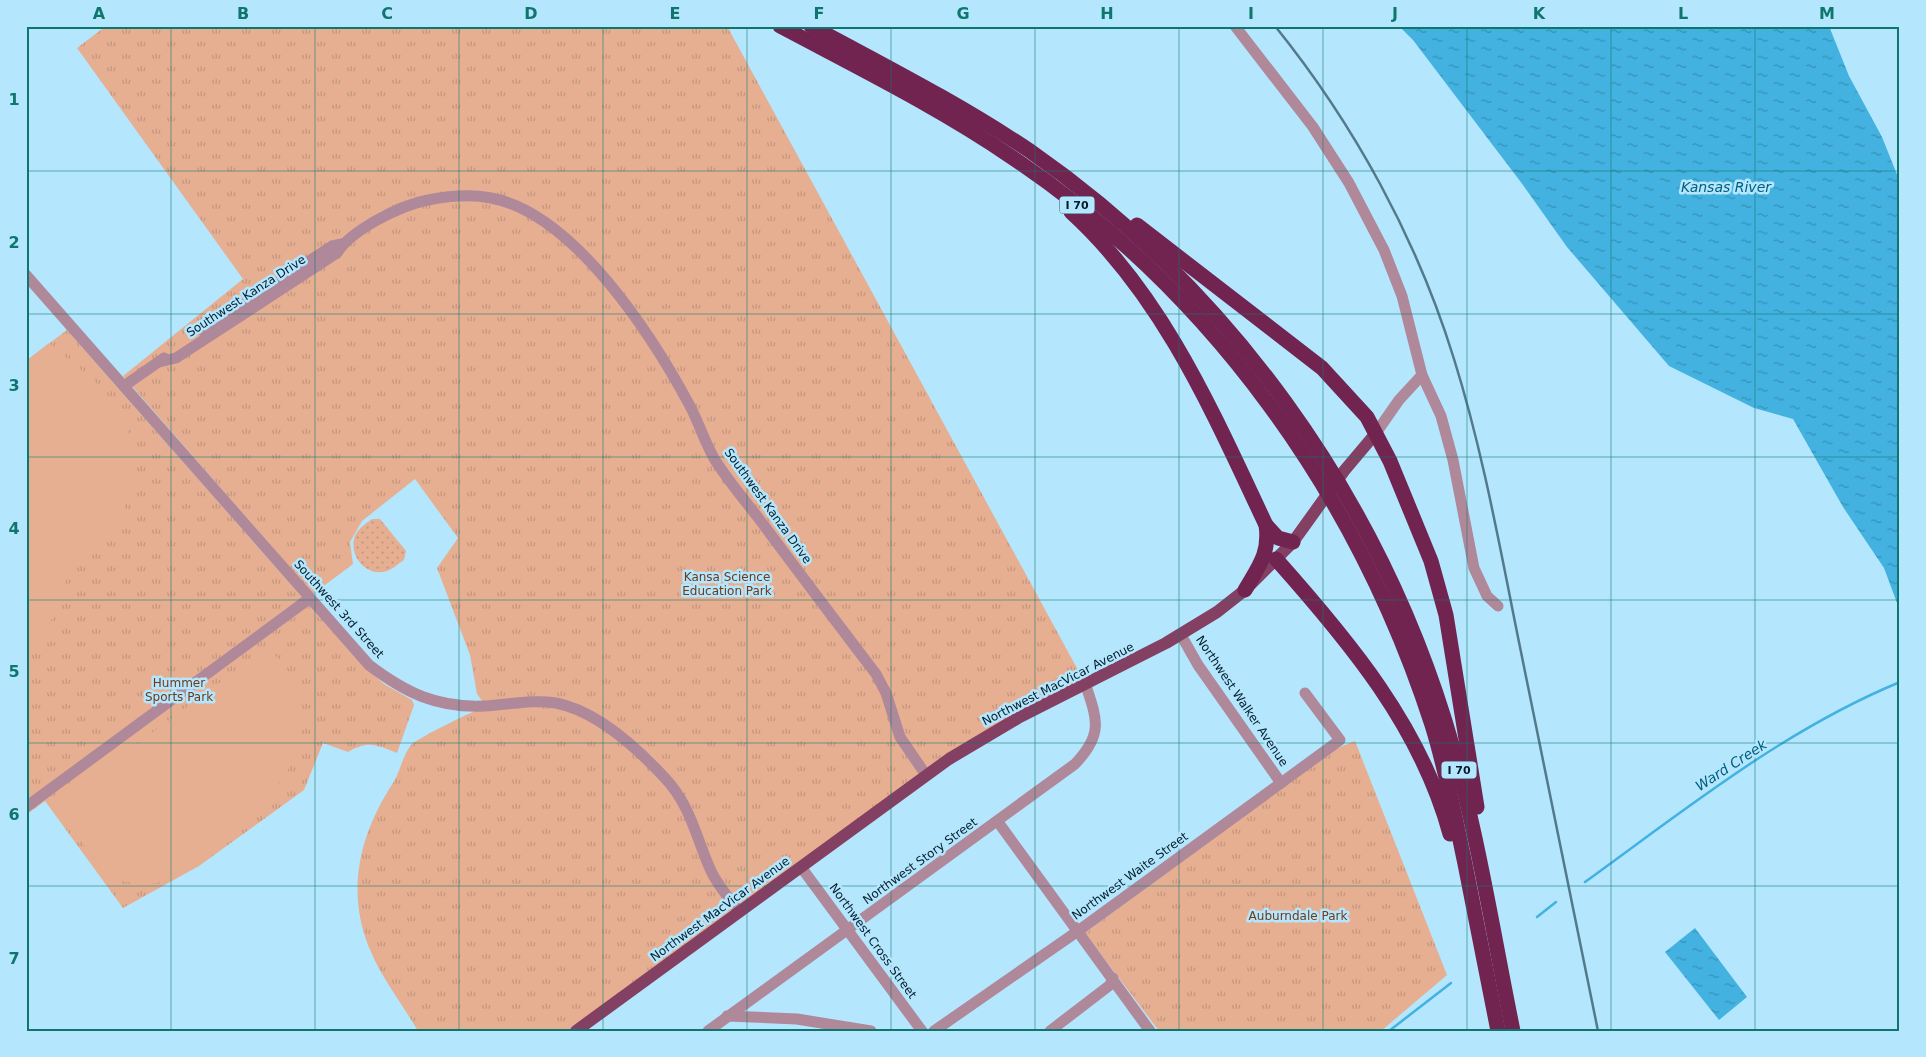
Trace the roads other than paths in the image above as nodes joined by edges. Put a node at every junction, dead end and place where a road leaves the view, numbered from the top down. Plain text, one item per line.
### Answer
1 (780, 26) edge
2 (811, 26) edge
3 (1235, 26) edge
4 (996, 146) junction
5 (1060, 174) junction
6 (26, 275) edge
7 (1422, 375) junction
8 (124, 386) junction
9 (1376, 433) junction
10 (1266, 525) junction
11 (1356, 527) junction
12 (1293, 542) junction
13 (1276, 559) junction
14 (1246, 590) junction
15 (310, 598) junction
16 (1498, 606) dead end
17 (1181, 635) junction
18 (1085, 683) junction
19 (1305, 693) dead end
20 (926, 775) junction
21 (1282, 783) junction
22 (26, 807) edge
23 (998, 822) junction
24 (802, 867) junction
25 (1474, 910) junction
26 (739, 912) junction
27 (847, 930) junction
28 (1078, 931) junction
29 (1496, 945) junction
30 (1113, 978) junction
31 (727, 1016) junction
32 (585, 1028) edge
33 (708, 1031) edge
34 (871, 1031) edge
35 (922, 1031) edge
36 (934, 1031) edge
37 (1050, 1031) edge
38 (1150, 1031) edge
39 (1498, 1031) edge
40 (1513, 1031) edge

1 - 4 highway, I 70
2 - 5 highway, I 70
3 - 7 street
4 - 10 highway
4 - 11 highway, I 70
5 - 9 highway
5 - 11 highway, I 70
6 - 8 street, Southwest 3rd Street
7 - 9 street, Northwest MacVicar Avenue
7 - 16 street
8 - 15 street, Southwest 3rd Street
8 - 20 street, Southwest Kanza Drive
9 - 12 main road, Northwest MacVicar Avenue
9 - 29 highway
10 - 12 highway
10 - 14 highway
11 - 25 highway, I 70
11 - 29 highway, I 70
12 - 13 main road, Northwest MacVicar Avenue
13 - 14 main road, Northwest MacVicar Avenue
13 - 25 highway
14 - 17 main road, Northwest MacVicar Avenue
15 - 22 street
15 - 26 street, Southwest 3rd Street
17 - 18 main road, Northwest MacVicar Avenue
17 - 21 street, Northwest Walker Avenue
18 - 20 main road, Northwest MacVicar Avenue
18 - 23 street, Northwest Story Street
19 - 21 street, Northwest Waite Street
20 - 24 main road, Northwest MacVicar Avenue
21 - 28 street, Northwest Waite Street
23 - 27 street, Northwest Story Street
23 - 28 street
24 - 26 main road, Northwest MacVicar Avenue
24 - 27 street, Northwest Cross Street
25 - 39 highway, I 70
26 - 32 main road, Northwest MacVicar Avenue
27 - 31 street, Northwest Story Street
27 - 35 street, Northwest Cross Street
28 - 30 street
28 - 36 street, Northwest Waite Street
29 - 40 highway, I 70
30 - 37 street
30 - 38 street
31 - 33 street, Northwest Story Street
31 - 34 street

